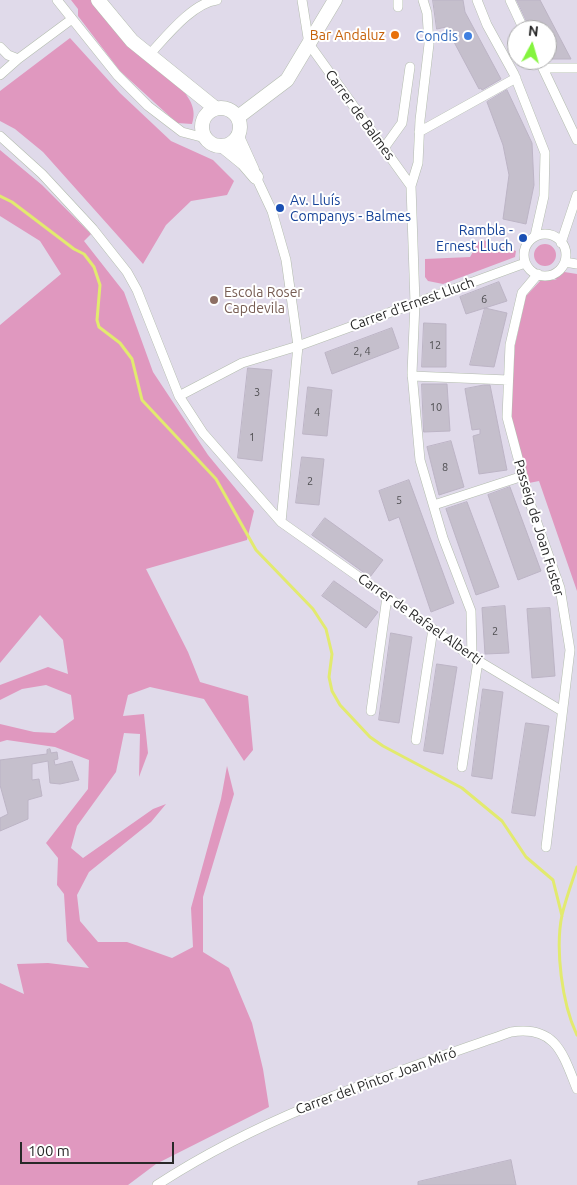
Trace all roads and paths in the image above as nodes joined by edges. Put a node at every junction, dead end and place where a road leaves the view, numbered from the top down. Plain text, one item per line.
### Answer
1 (57, 0) edge
2 (98, 0) edge
3 (211, 0) edge
4 (302, 0) edge
5 (335, 0) edge
6 (423, 0) edge
7 (477, 0) edge
8 (510, 0) edge
9 (72, 19) junction
10 (519, 20) edge
11 (309, 44) junction
12 (0, 47) edge
13 (148, 56) junction
14 (18, 59) junction
15 (557, 66) edge
16 (410, 67) dead end
17 (577, 68) edge
18 (544, 70) edge
19 (0, 75) edge
20 (516, 78) junction
21 (193, 92) junction
22 (215, 108) junction
23 (238, 117) junction
24 (204, 118) junction
25 (419, 132) junction
26 (0, 136) edge
27 (237, 137) junction
28 (205, 138) junction
29 (577, 140) edge
30 (223, 146) junction
31 (384, 148) junction
32 (256, 178) junction
33 (411, 186) junction
34 (577, 194) edge
35 (535, 236) junction
36 (561, 243) junction
37 (565, 262) junction
38 (525, 264) junction
39 (577, 264) edge
40 (538, 274) junction
41 (415, 303) junction
42 (298, 346) junction
43 (412, 376) junction
44 (508, 380) junction
45 (179, 396) junction
46 (523, 476) junction
47 (434, 505) junction
48 (281, 522) junction
49 (387, 597) junction
50 (433, 629) junction
51 (475, 659) junction
52 (371, 711) dead end
53 (562, 711) junction
54 (416, 740) dead end
55 (462, 766) dead end
56 (546, 847) dead end
57 (577, 1089) edge
58 (157, 1185) edge

1 - 9 street
2 - 13 street
3 - 13 street
4 - 11 street
5 - 11 street
6 - 25 street
7 - 20 street
8 - 10 street
9 - 14 street
9 - 28 street
11 - 23 street
11 - 31 street, Carrer de Balmes
12 - 14 street
13 - 21 street
14 - 19 street
15 - 17 street
16 - 31 street
18 - 29 street
20 - 25 street
20 - 35 street
21 - 22 street
21 - 24 street
22 - 23 street
22 - 24 street
23 - 27 street
24 - 28 street
25 - 33 street
26 - 45 street, Carrer de Rafael Alberti
27 - 30 street
27 - 32 street
28 - 30 street
30 - 32 street
31 - 33 street, Carrer de Balmes
32 - 42 street
33 - 41 street
34 - 36 street
35 - 36 street
35 - 38 street
36 - 37 street
37 - 39 street
37 - 40 street
38 - 40 street
38 - 41 street, Carrer d'Ernest Lluch
40 - 44 street, Passeig de Joan Fuster
41 - 42 street, Carrer d'Ernest Lluch
41 - 43 street
42 - 45 street, Carrer d'Ernest Lluch
42 - 48 street
43 - 44 street
43 - 47 street
44 - 46 street, Passeig de Joan Fuster
45 - 48 street, Carrer de Rafael Alberti
46 - 47 street
46 - 53 street, Passeig de Joan Fuster
47 - 51 street
48 - 49 street, Carrer de Rafael Alberti
49 - 50 street, Carrer de Rafael Alberti
49 - 52 street
50 - 51 street, Carrer de Rafael Alberti
50 - 54 street
51 - 53 street, Carrer de Rafael Alberti
51 - 55 street
53 - 56 street, Passeig de Joan Fuster
57 - 58 street, Carrer del Pintor Joan Miró

